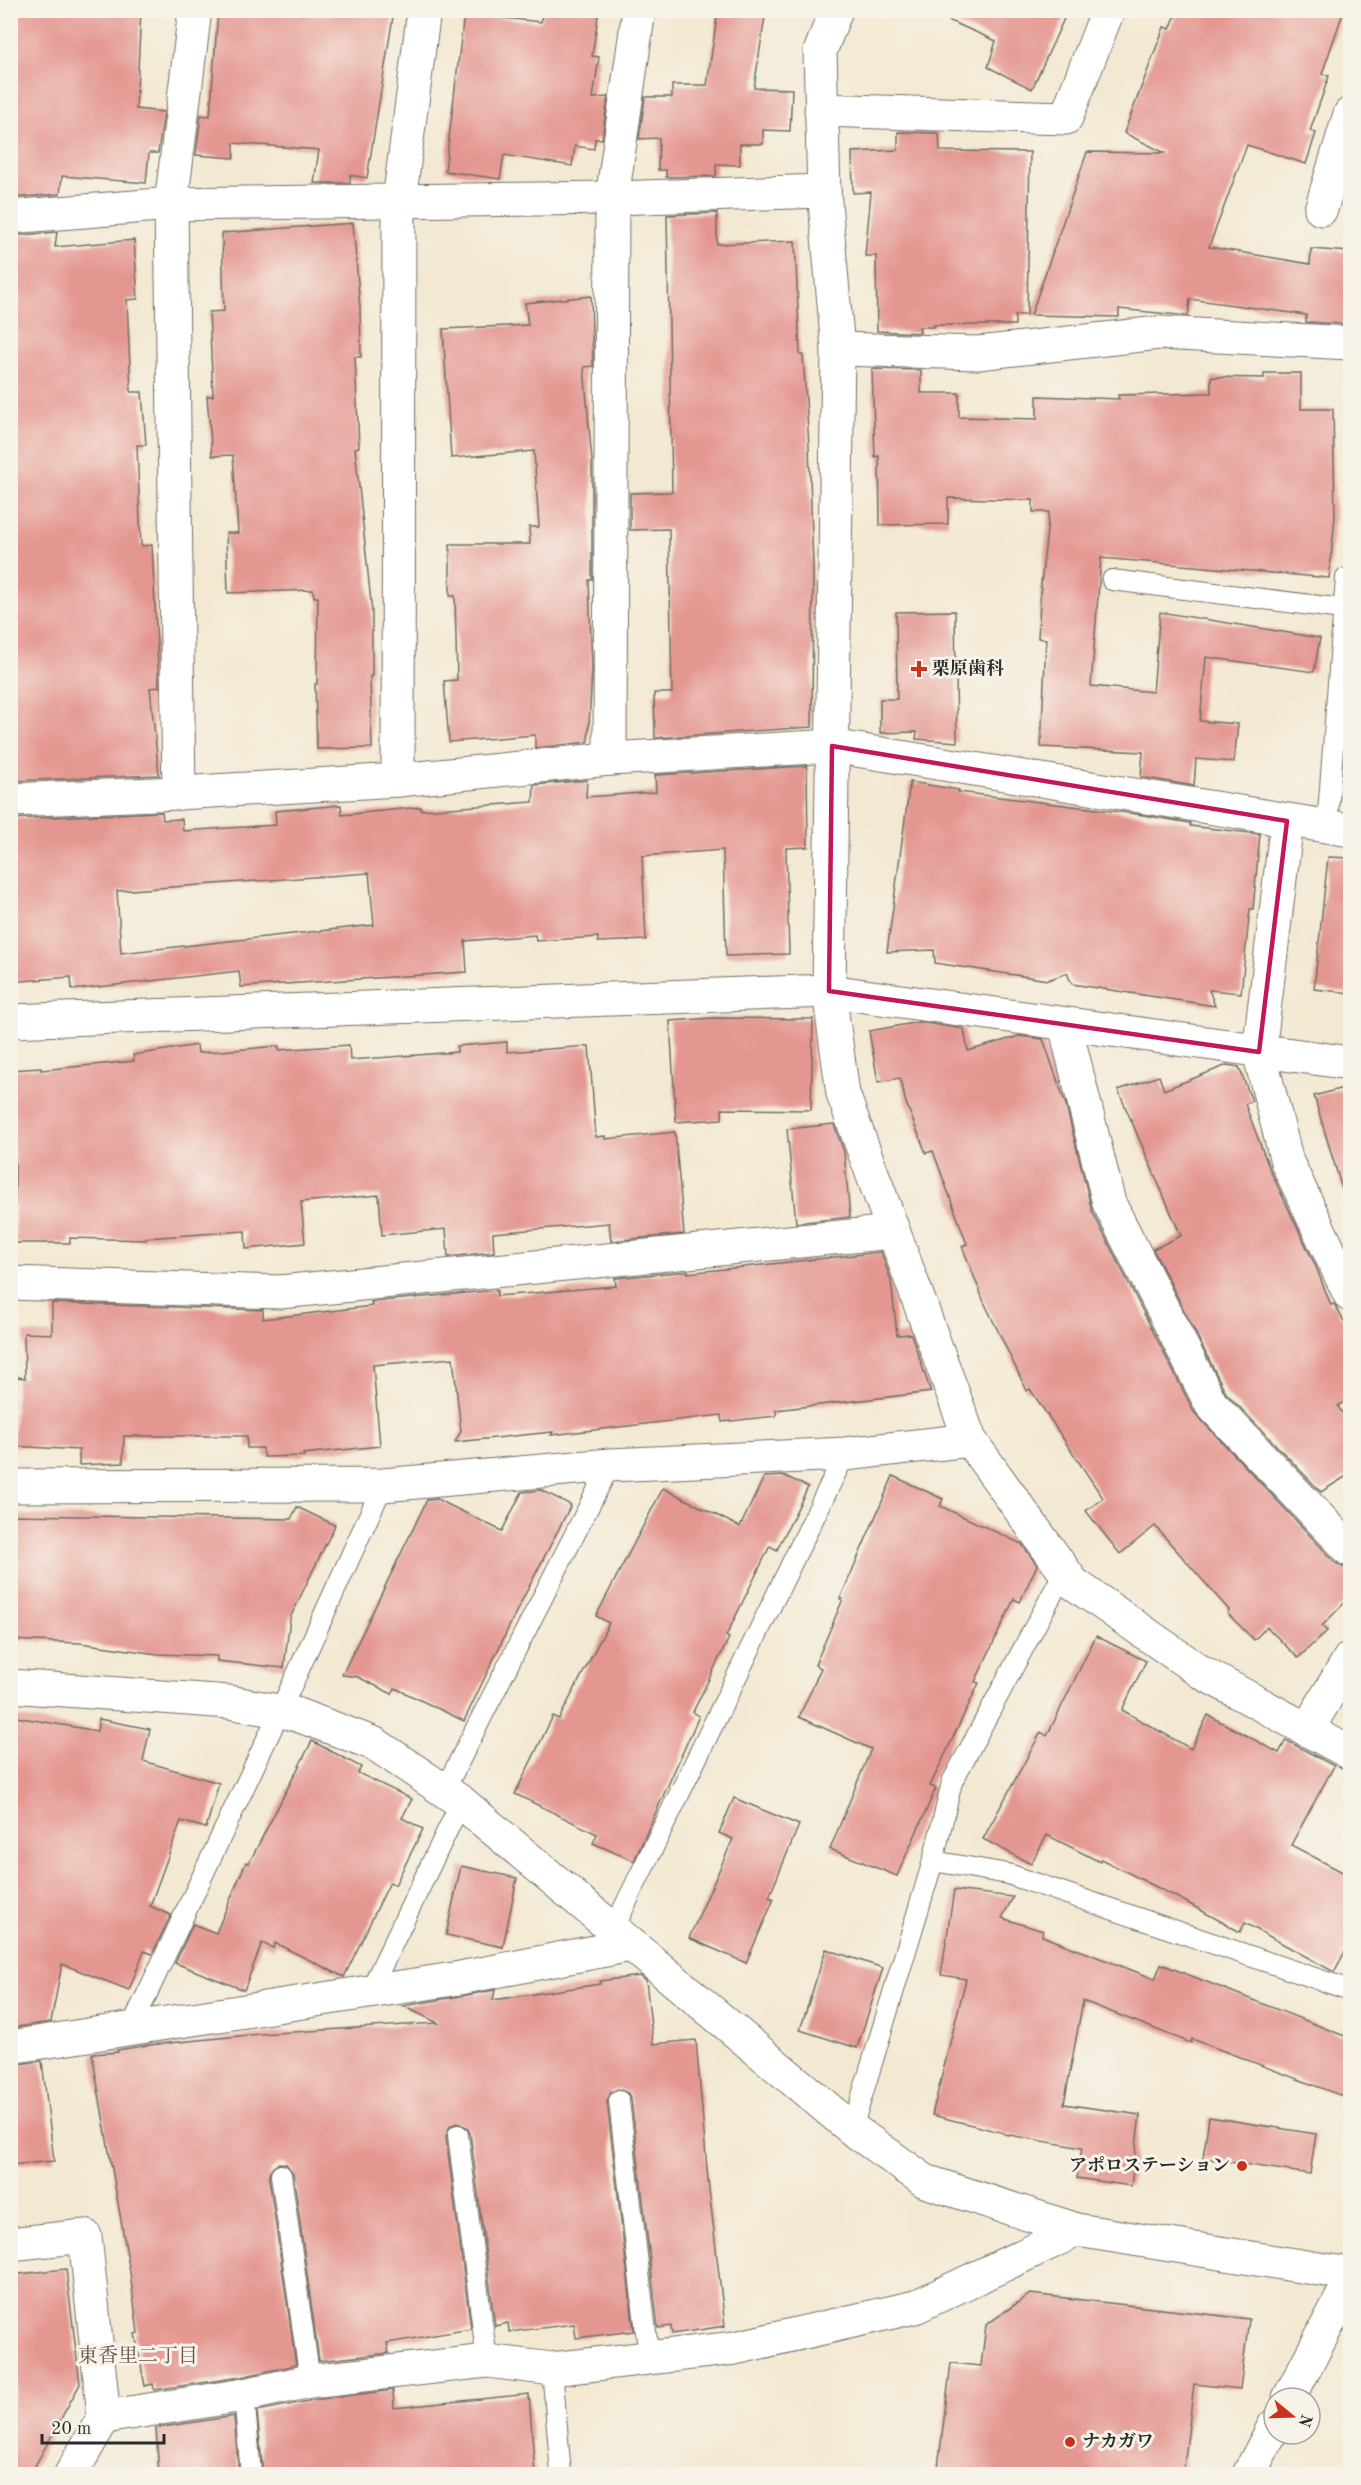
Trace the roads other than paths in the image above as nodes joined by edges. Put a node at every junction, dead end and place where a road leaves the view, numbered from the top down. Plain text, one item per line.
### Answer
1 (195, 10) edge
2 (424, 10) edge
3 (639, 10) edge
4 (836, 10) edge
5 (1108, 10) edge
6 (821, 110) junction
7 (1350, 114) edge
8 (824, 191) junction
9 (612, 198) junction
10 (399, 201) junction
11 (171, 204) junction
12 (1321, 209) dead end
13 (10, 217) edge
14 (1350, 343) edge
15 (838, 349) junction
16 (1346, 578) dead end
17 (1112, 580) dead end
18 (1343, 609) junction
19 (832, 746) junction
20 (610, 759) junction
21 (398, 780) junction
22 (179, 793) junction
23 (10, 800) edge
24 (1287, 820) junction
25 (1339, 828) edge
26 (829, 991) junction
27 (10, 1020) edge
28 (1065, 1024) junction
29 (1259, 1052) junction
30 (1350, 1063) edge
31 (892, 1232) junction
32 (10, 1283) edge
33 (1350, 1295) edge
34 (970, 1440) junction
35 (845, 1454) junction
36 (610, 1465) junction
37 (383, 1485) junction
38 (10, 1486) edge
39 (1350, 1550) edge
40 (1064, 1572) junction
41 (1350, 1658) edge
42 (10, 1686) edge
43 (280, 1711) junction
44 (1307, 1730) junction
45 (1350, 1753) edge
46 (452, 1797) junction
47 (933, 1861) junction
48 (622, 1938) junction
49 (1350, 1990) edge
50 (370, 1991) junction
51 (130, 2028) junction
52 (10, 2047) edge
53 (619, 2101) dead end
54 (852, 2129) junction
55 (458, 2135) dead end
56 (281, 2175) dead end
57 (1077, 2230) junction
58 (10, 2244) edge
59 (1350, 2274) edge
60 (1350, 2282) edge
61 (649, 2358) junction
62 (487, 2361) junction
63 (552, 2369) junction
64 (310, 2381) junction
65 (1295, 2386) edge
66 (244, 2395) junction
67 (104, 2417) junction
68 (1264, 2446) edge
69 (71, 2475) edge
70 (251, 2475) edge
71 (561, 2475) edge
72 (1249, 2475) edge

1 - 11 street
2 - 10 street
3 - 9 street
4 - 6 street
5 - 6 street
6 - 8 street
7 - 12 street
8 - 9 street
8 - 15 street
9 - 10 street
9 - 20 street
10 - 11 street
10 - 21 street
11 - 13 street
11 - 22 street
14 - 15 street
15 - 19 street
16 - 18 lane
17 - 18 lane
18 - 25 lane
19 - 20 street
19 - 24 street
19 - 26 street
20 - 21 street
21 - 22 street
22 - 23 street
24 - 25 street
24 - 29 street
26 - 27 street
26 - 28 street
26 - 31 street
28 - 29 street
28 - 39 street
29 - 30 street
29 - 33 street
31 - 32 street
31 - 34 street
34 - 35 street
34 - 40 street
35 - 36 street
35 - 48 lane
36 - 37 street
36 - 46 lane
37 - 38 street
37 - 43 lane
40 - 44 street
40 - 47 lane
41 - 44 street
42 - 43 street
43 - 46 street
43 - 51 lane
44 - 45 street
46 - 48 street
46 - 50 lane
47 - 49 lane
47 - 54 lane
48 - 50 street
48 - 54 street
50 - 51 street
51 - 52 street
53 - 61 lane
54 - 57 street
55 - 62 lane
56 - 64 lane
57 - 59 street
57 - 61 street
58 - 67 street
60 - 65 street
61 - 63 street
62 - 63 street
62 - 64 street
63 - 71 lane
64 - 66 street
66 - 67 street
66 - 70 lane
67 - 69 street
68 - 72 street

